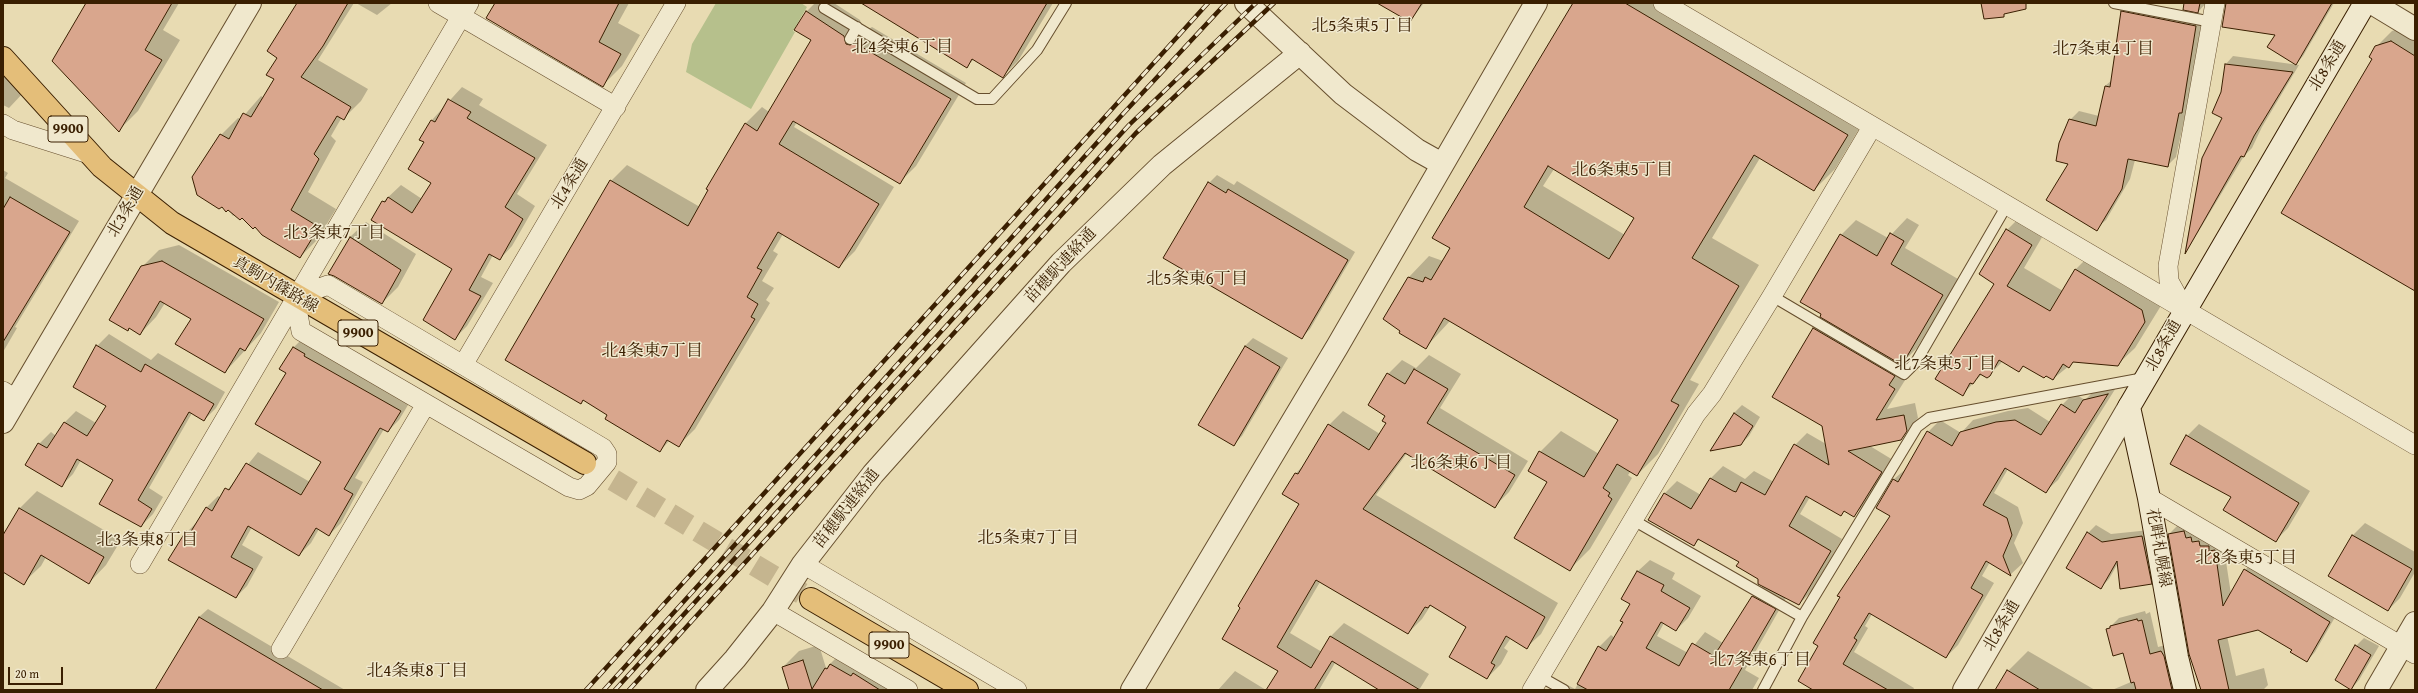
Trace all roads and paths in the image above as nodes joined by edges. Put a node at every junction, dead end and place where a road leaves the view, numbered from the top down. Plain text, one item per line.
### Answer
1 (250, 3) edge
2 (438, 3) edge
3 (676, 3) edge
4 (1066, 3) edge
5 (1246, 3) edge
6 (1536, 3) edge
7 (1663, 3) edge
8 (2114, 3) edge
9 (2215, 3) edge
10 (2365, 3) edge
11 (2372, 3) edge
12 (824, 8) dead end
13 (465, 10) edge
14 (2212, 22) junction
15 (857, 27) junction
16 (2415, 29) edge
17 (850, 39) dead end
18 (1300, 53) junction
19 (3, 58) edge
20 (616, 107) junction
21 (3, 124) edge
22 (1872, 127) junction
23 (92, 155) junction
24 (1442, 164) junction
25 (136, 195) junction
26 (2007, 205) junction
27 (1772, 296) junction
28 (296, 297) junction
29 (2185, 310) junction
30 (463, 365) junction
31 (2146, 378) junction
32 (10, 395) edge
33 (426, 404) junction
34 (2130, 407) junction
35 (3, 422) edge
36 (2415, 446) edge
37 (585, 463) tunnel mouth
38 (2149, 498) junction
39 (1634, 520) junction
40 (140, 564) dead end
41 (803, 564) junction
42 (810, 600) tunnel mouth
43 (773, 611) junction
44 (1802, 617) junction
45 (2415, 624) edge
46 (281, 649) dead end
47 (2408, 650) edge
48 (1537, 683) edge
49 (707, 690) edge
50 (908, 690) edge
51 (967, 690) edge
52 (1017, 690) edge
53 (1132, 690) edge
54 (1564, 690) edge
55 (1763, 690) edge
56 (1964, 690) edge
57 (2185, 690) edge
58 (2376, 690) edge

1 - 25 street, 北3条通
2 - 13 street
3 - 20 street, 北4条通
4 - 15 lane
5 - 18 street
6 - 24 street
7 - 22 street
8 - 14 lane
9 - 14 street
10 - 29 street, 北8条通
11 - 16 street
12 - 15 lane
13 - 20 street
13 - 28 street
14 - 29 street
15 - 17 lane
18 - 24 street
18 - 41 street, 苗穂駅連絡通
19 - 23 main road, 真駒内篠路線 / 9900
20 - 30 street, 北4条通
21 - 23 street
22 - 26 street
22 - 27 street
23 - 25 main road, 真駒内篠路線 / 9900
24 - 53 street
25 - 28 main road, 真駒内篠路線 / 9900
25 - 32 street, 北3条通
26 - 27 lane
26 - 29 street
27 - 39 street
28 - 30 street
28 - 33 street
28 - 37 main road, 真駒内篠路線 / 9900
28 - 40 street
29 - 31 street, 北8条通
29 - 36 street
30 - 33 street
31 - 34 street, 北8条通
31 - 44 lane
32 - 35 street, 北3条通
33 - 46 street
34 - 38 street, 花畔札幌線
34 - 56 street, 北8条通
38 - 47 street
38 - 57 street, 花畔札幌線
39 - 44 lane
39 - 48 street
41 - 43 street, 苗穂駅連絡通
41 - 52 street
42 - 51 main road, 9900
43 - 49 street
43 - 50 street
44 - 55 lane
45 - 47 street
47 - 58 street
48 - 54 lane

